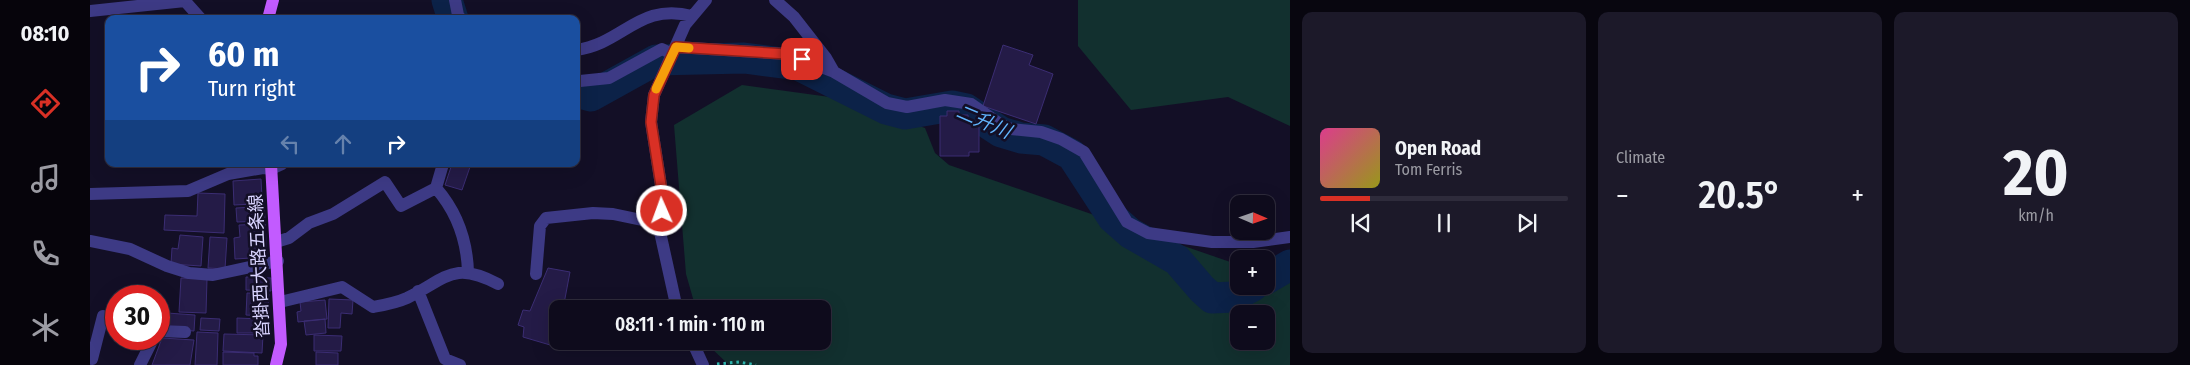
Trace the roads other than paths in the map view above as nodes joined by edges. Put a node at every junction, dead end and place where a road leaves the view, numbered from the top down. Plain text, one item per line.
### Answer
1 (185, 0) edge
2 (273, 0) edge
3 (455, 0) edge
4 (706, 0) edge
5 (775, 0) edge
6 (90, 10) edge
7 (198, 15) edge
8 (269, 15) edge
9 (458, 15) edge
10 (692, 16) junction
11 (580, 49) edge
12 (674, 50) junction
13 (834, 72) junction
14 (580, 81) edge
15 (267, 167) edge
16 (275, 167) edge
17 (442, 167) edge
18 (436, 188) junction
19 (90, 194) edge
20 (661, 224) junction
21 (1290, 237) edge
22 (90, 241) edge
23 (276, 242) junction
24 (278, 261) junction
25 (468, 272) junction
26 (536, 274) dead end
27 (498, 284) dead end
28 (418, 291) junction
29 (675, 300) edge
30 (280, 302) junction
31 (103, 316) dead end
32 (170, 331) edge
33 (185, 332) dead end
34 (148, 350) edge
35 (696, 350) edge
36 (95, 360) edge
37 (140, 365) edge
38 (276, 365) edge
39 (460, 365) edge
40 (703, 365) edge

1 - 6 street
1 - 7 street
2 - 8 main road
3 - 9 street
4 - 10 street
5 - 13 street
10 - 11 street
10 - 12 street
12 - 13 street
12 - 14 street
12 - 20 street
13 - 21 street
15 - 19 street
16 - 23 main road, 沓掛西大路五条線
17 - 18 street
18 - 23 street
18 - 25 street
20 - 26 street
20 - 29 street
22 - 24 street
23 - 24 main road, 沓掛西大路五条線
24 - 30 main road, 沓掛西大路五条線
25 - 27 street
25 - 28 street
28 - 30 street
28 - 39 street
30 - 38 main road, 沓掛西大路五条線
31 - 36 street
32 - 33 street
34 - 37 street
35 - 40 street

